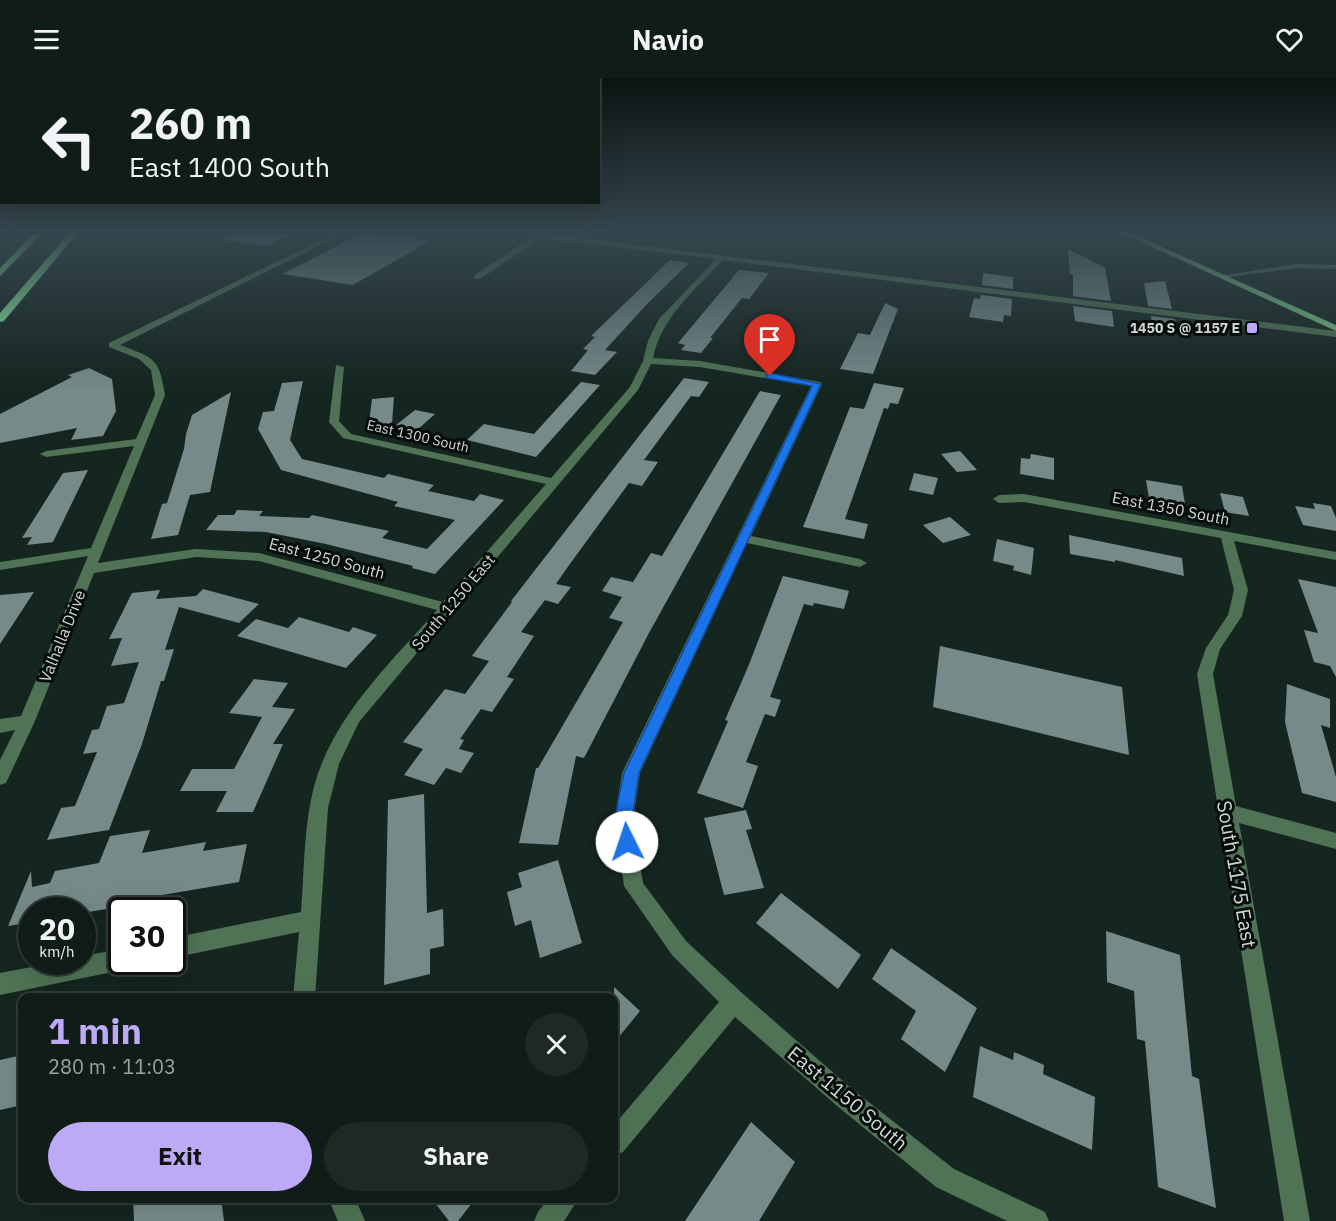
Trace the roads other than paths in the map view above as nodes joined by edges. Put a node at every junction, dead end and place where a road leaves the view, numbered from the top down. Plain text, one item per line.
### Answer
1 (30, 283) edge
2 (238, 283) edge
3 (697, 283) edge
4 (926, 283) edge
5 (1237, 283) edge
6 (0, 319) edge
7 (1336, 328) edge
8 (1336, 334) edge
9 (648, 361) junction
10 (339, 367) dead end
11 (141, 442) junction
12 (46, 454) dead end
13 (554, 482) junction
14 (999, 499) dead end
15 (1226, 535) junction
16 (743, 538) junction
17 (96, 552) junction
18 (1336, 556) edge
19 (860, 563) dead end
20 (0, 566) edge
21 (89, 569) junction
22 (447, 608) junction
23 (27, 721) junction
24 (0, 726) edge
25 (0, 778) edge
26 (1226, 811) junction
27 (1336, 841) edge
28 (310, 920) junction
29 (186, 945) edge
30 (108, 962) edge
31 (0, 984) edge
32 (304, 993) edge
33 (734, 1001) junction
34 (618, 1138) edge
35 (344, 1203) edge
36 (562, 1203) edge
37 (352, 1221) edge
38 (547, 1221) edge
39 (1036, 1221) edge
40 (1297, 1221) edge

1 - 6 highway
2 - 11 street, Valhalla Drive
3 - 9 street, South 1250 East
4 - 8 street
5 - 7 main road
9 - 13 street, South 1250 East
9 - 16 street, East 1150 South
10 - 13 street, East 1300 South
11 - 12 street
11 - 17 street, Valhalla Drive
13 - 22 street, South 1250 East
14 - 15 street, East 1350 South
15 - 18 street, East 1350 South
15 - 26 street, South 1175 East
16 - 19 street
16 - 33 street, East 1150 South
17 - 20 street
17 - 21 street, Valhalla Drive
21 - 22 street, East 1250 South
21 - 23 street, Valhalla Drive
22 - 28 street, South 1250 East
23 - 24 street
23 - 25 street, Valhalla Drive
26 - 27 street
26 - 40 street, South 1175 East
28 - 29 street
28 - 32 street, South 1250 East
30 - 31 street
33 - 34 street
33 - 39 street, East 1150 South
35 - 37 street
36 - 38 street

